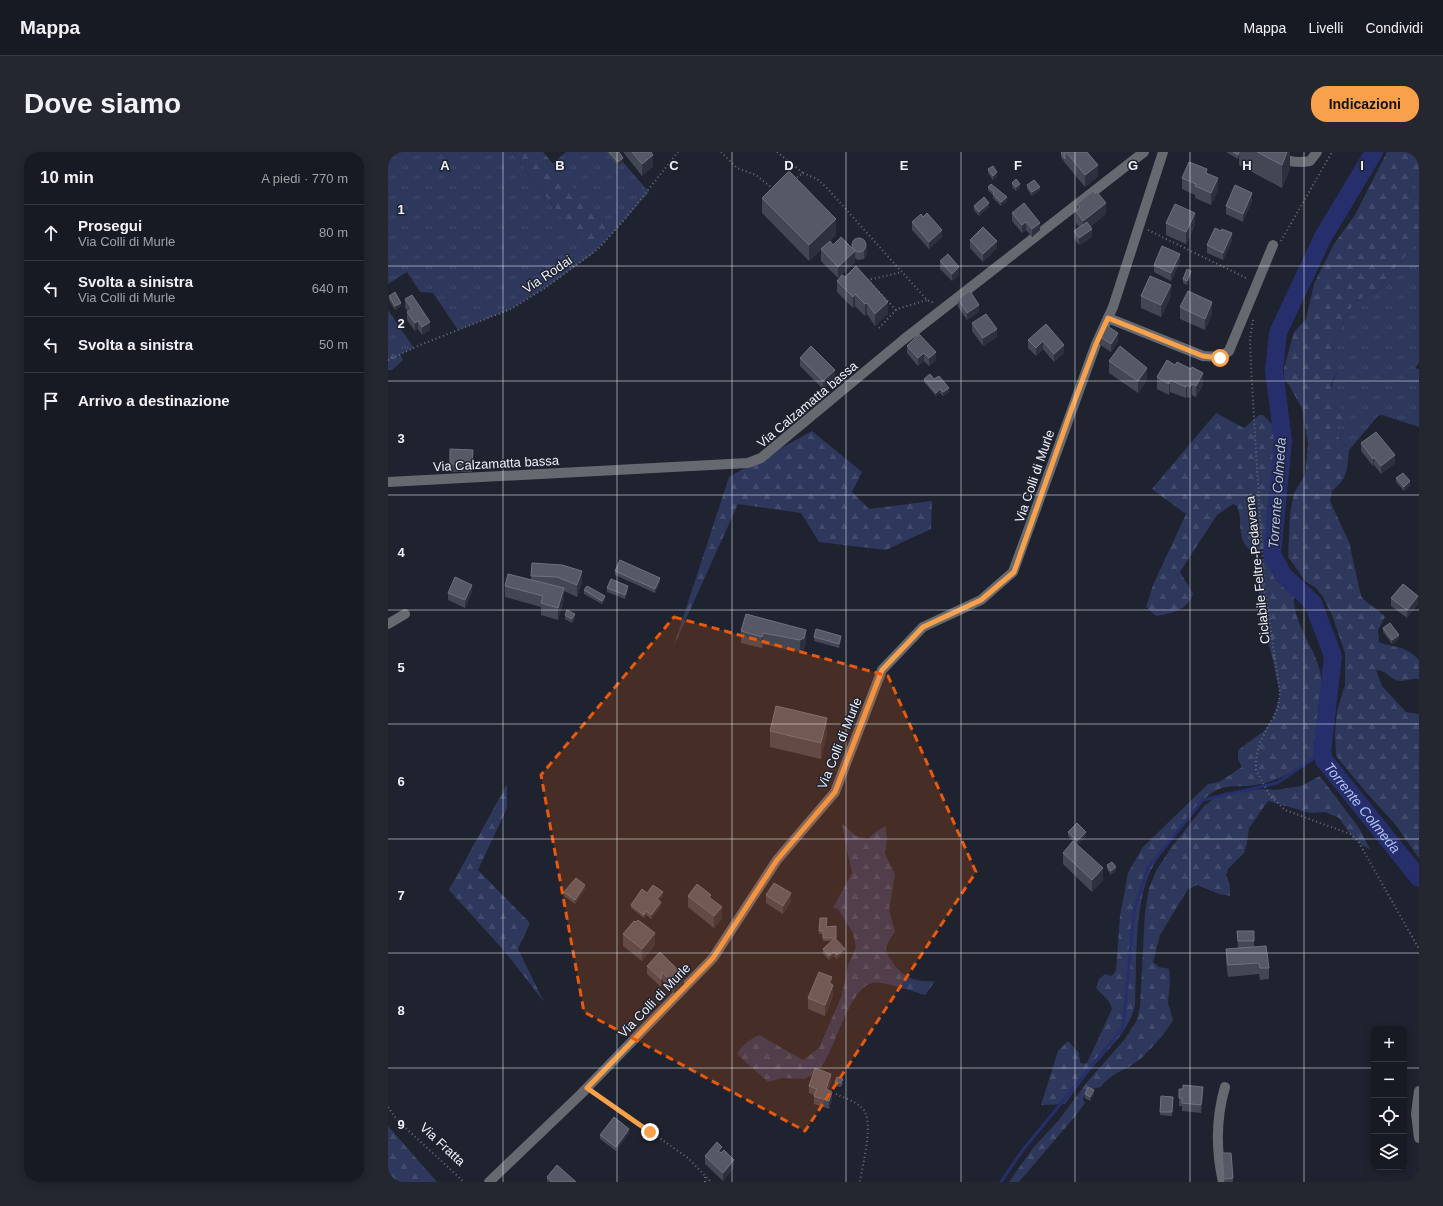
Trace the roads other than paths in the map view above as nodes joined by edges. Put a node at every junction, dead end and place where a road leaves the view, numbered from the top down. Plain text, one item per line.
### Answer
1 (1144, 152) edge
2 (1162, 152) edge
3 (1271, 152) edge
4 (1317, 152) edge
5 (1276, 245) road end
6 (1108, 318) junction
7 (388, 482) edge
8 (405, 614) dead end
9 (388, 624) edge
10 (1226, 1087) dead end
11 (1419, 1091) edge
12 (1419, 1138) edge
13 (489, 1182) edge
14 (1222, 1182) edge

1 - 7 street, Via Calzamatta bassa
2 - 6 street, Via Colli di Murle
3 - 4 street
5 - 6 street
6 - 13 street, Via Colli di Murle
8 - 9 street
10 - 14 street
11 - 12 street

